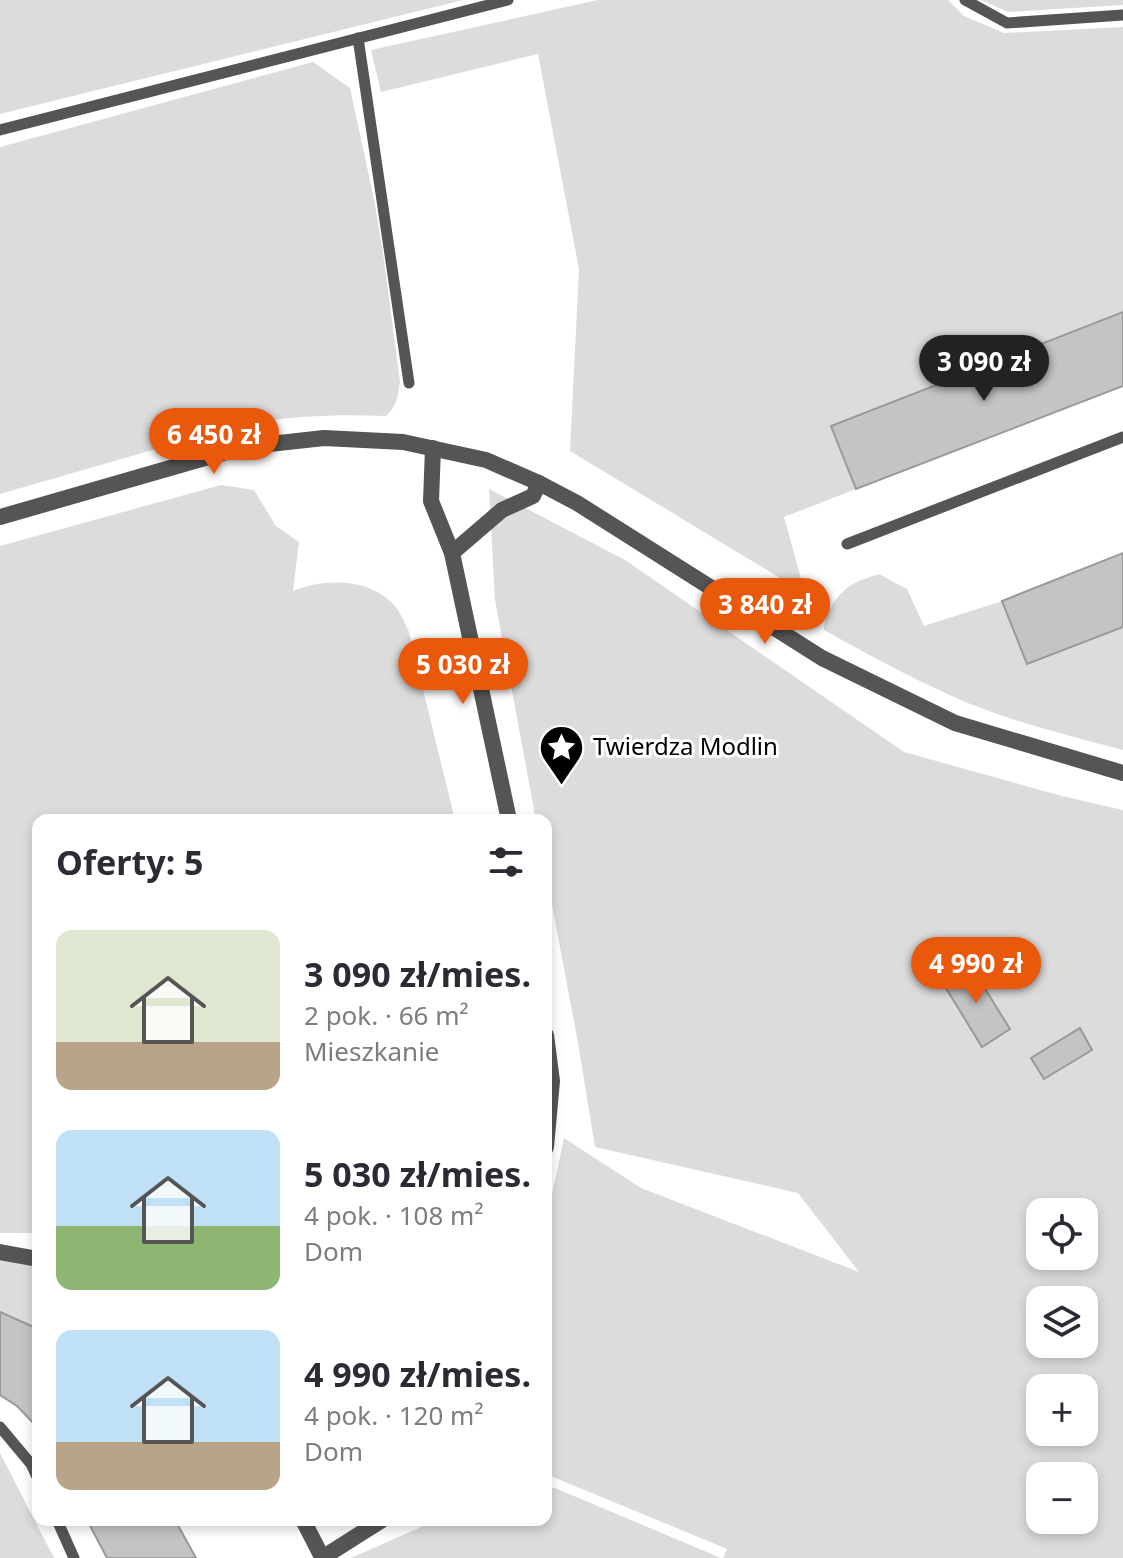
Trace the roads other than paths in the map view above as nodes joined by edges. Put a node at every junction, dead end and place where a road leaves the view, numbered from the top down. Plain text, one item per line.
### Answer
1 (508, 0) edge
2 (965, 0) edge
3 (491, 2) edge
4 (1123, 15) edge
5 (358, 38) junction
6 (0, 130) edge
7 (409, 383) dead end
8 (1123, 437) edge
9 (433, 448) junction
10 (539, 483) junction
11 (0, 517) edge
12 (847, 544) dead end
13 (452, 553) junction
14 (1123, 773) edge
15 (508, 814) edge
16 (0, 1252) edge
17 (32, 1258) edge
18 (0, 1427) edge
19 (32, 1466) edge
20 (60, 1526) edge
21 (306, 1526) edge
22 (373, 1526) edge
23 (74, 1558) edge
24 (322, 1558) edge

1 - 3 lane
2 - 4 lane
3 - 5 lane
5 - 6 lane
5 - 7 lane
8 - 12 lane
9 - 10 street
9 - 11 street
9 - 13 street
10 - 13 street
10 - 14 street
13 - 15 street
16 - 17 street
18 - 19 lane
20 - 23 lane
21 - 24 street
22 - 24 street

